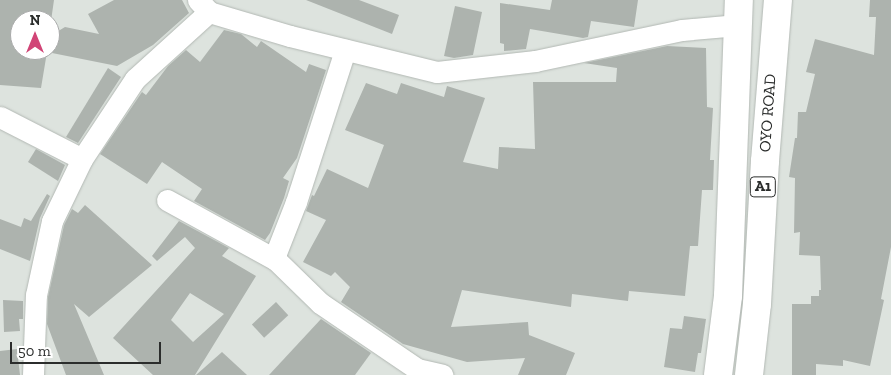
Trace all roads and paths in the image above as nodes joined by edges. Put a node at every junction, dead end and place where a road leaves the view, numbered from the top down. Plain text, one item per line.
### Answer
1 (778, 0) edge
2 (203, 6) edge
3 (738, 12) edge
4 (345, 50) junction
5 (0, 117) edge
6 (82, 159) junction
7 (167, 200) dead end
8 (276, 260) junction
9 (33, 375) edge
10 (442, 375) edge
11 (718, 375) edge
12 (750, 375) edge

1 - 12 highway, OYO ROAD / A1
2 - 4 street
2 - 6 street
3 - 4 street
3 - 11 highway, OYO ROAD / A1
4 - 8 street
5 - 6 street
6 - 9 street
7 - 8 street
8 - 10 street

